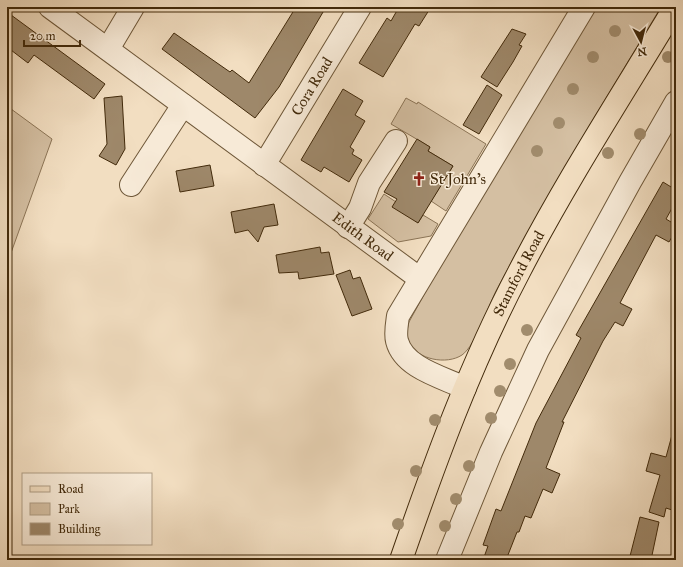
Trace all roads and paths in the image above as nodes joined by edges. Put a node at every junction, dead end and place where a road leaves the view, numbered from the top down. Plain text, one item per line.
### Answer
1 (50, 7) edge
2 (133, 7) edge
3 (360, 7) edge
4 (584, 7) edge
5 (675, 7) edge
6 (108, 49) junction
7 (676, 102) edge
8 (182, 105) junction
9 (396, 141) dead end
10 (264, 165) junction
11 (131, 186) dead end
12 (348, 227) junction
13 (419, 278) junction
14 (465, 388) junction
15 (401, 560) edge
16 (447, 560) edge

1 - 6 street, Edith Road
2 - 6 street
3 - 10 street, Cora Road
4 - 13 street
5 - 14 main road, Stamford Road
6 - 8 street, Edith Road
7 - 16 street
8 - 10 street, Edith Road
8 - 11 street
9 - 12 street
10 - 12 street, Edith Road
12 - 13 street, Edith Road
13 - 14 street
14 - 15 main road, Stamford Road

